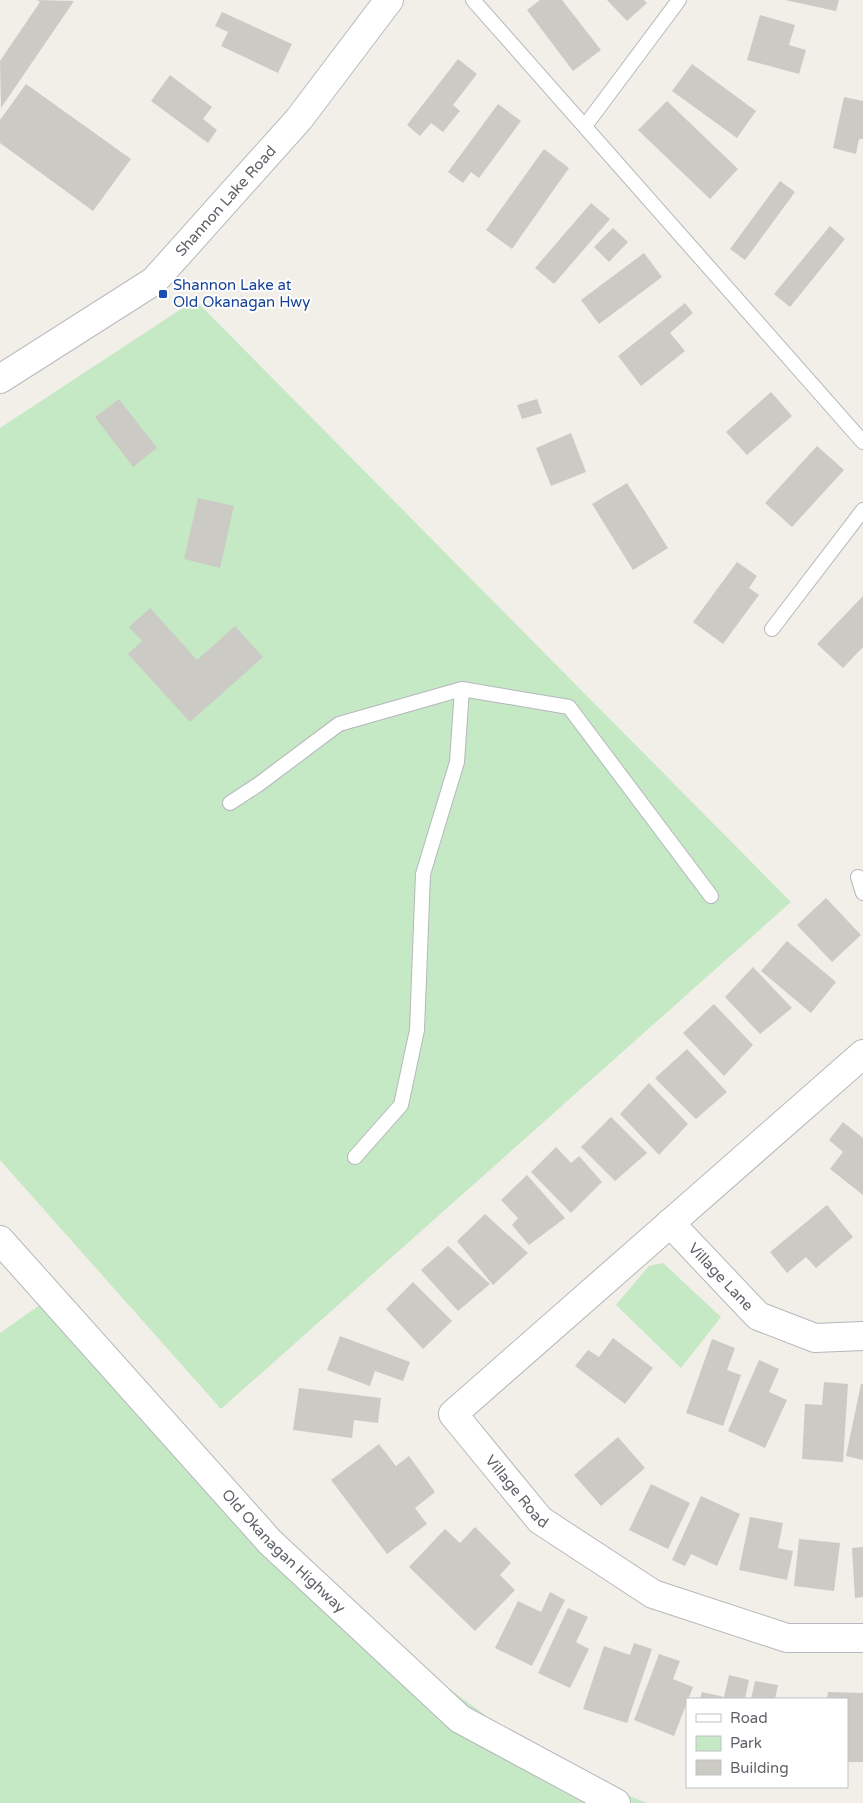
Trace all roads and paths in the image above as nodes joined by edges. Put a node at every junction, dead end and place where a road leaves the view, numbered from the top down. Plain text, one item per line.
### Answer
1 (389, 0) edge
2 (473, 0) edge
3 (679, 0) edge
4 (585, 126) junction
5 (0, 379) edge
6 (863, 442) edge
7 (863, 510) edge
8 (772, 629) dead end
9 (462, 689) junction
10 (230, 803) dead end
11 (858, 877) dead end
12 (863, 893) edge
13 (711, 896) dead end
14 (863, 1054) edge
15 (355, 1157) dead end
16 (670, 1223) junction
17 (0, 1240) edge
18 (863, 1336) edge
19 (863, 1638) edge
20 (616, 1803) edge

1 - 5 street, Shannon Lake Road
2 - 4 lane
3 - 4 lane
4 - 6 lane
7 - 8 lane
9 - 10 lane
9 - 13 lane
9 - 15 lane
11 - 12 lane
14 - 16 street
16 - 18 street, Village Lane
16 - 19 street, Village Road
17 - 20 street, Old Okanagan Highway

